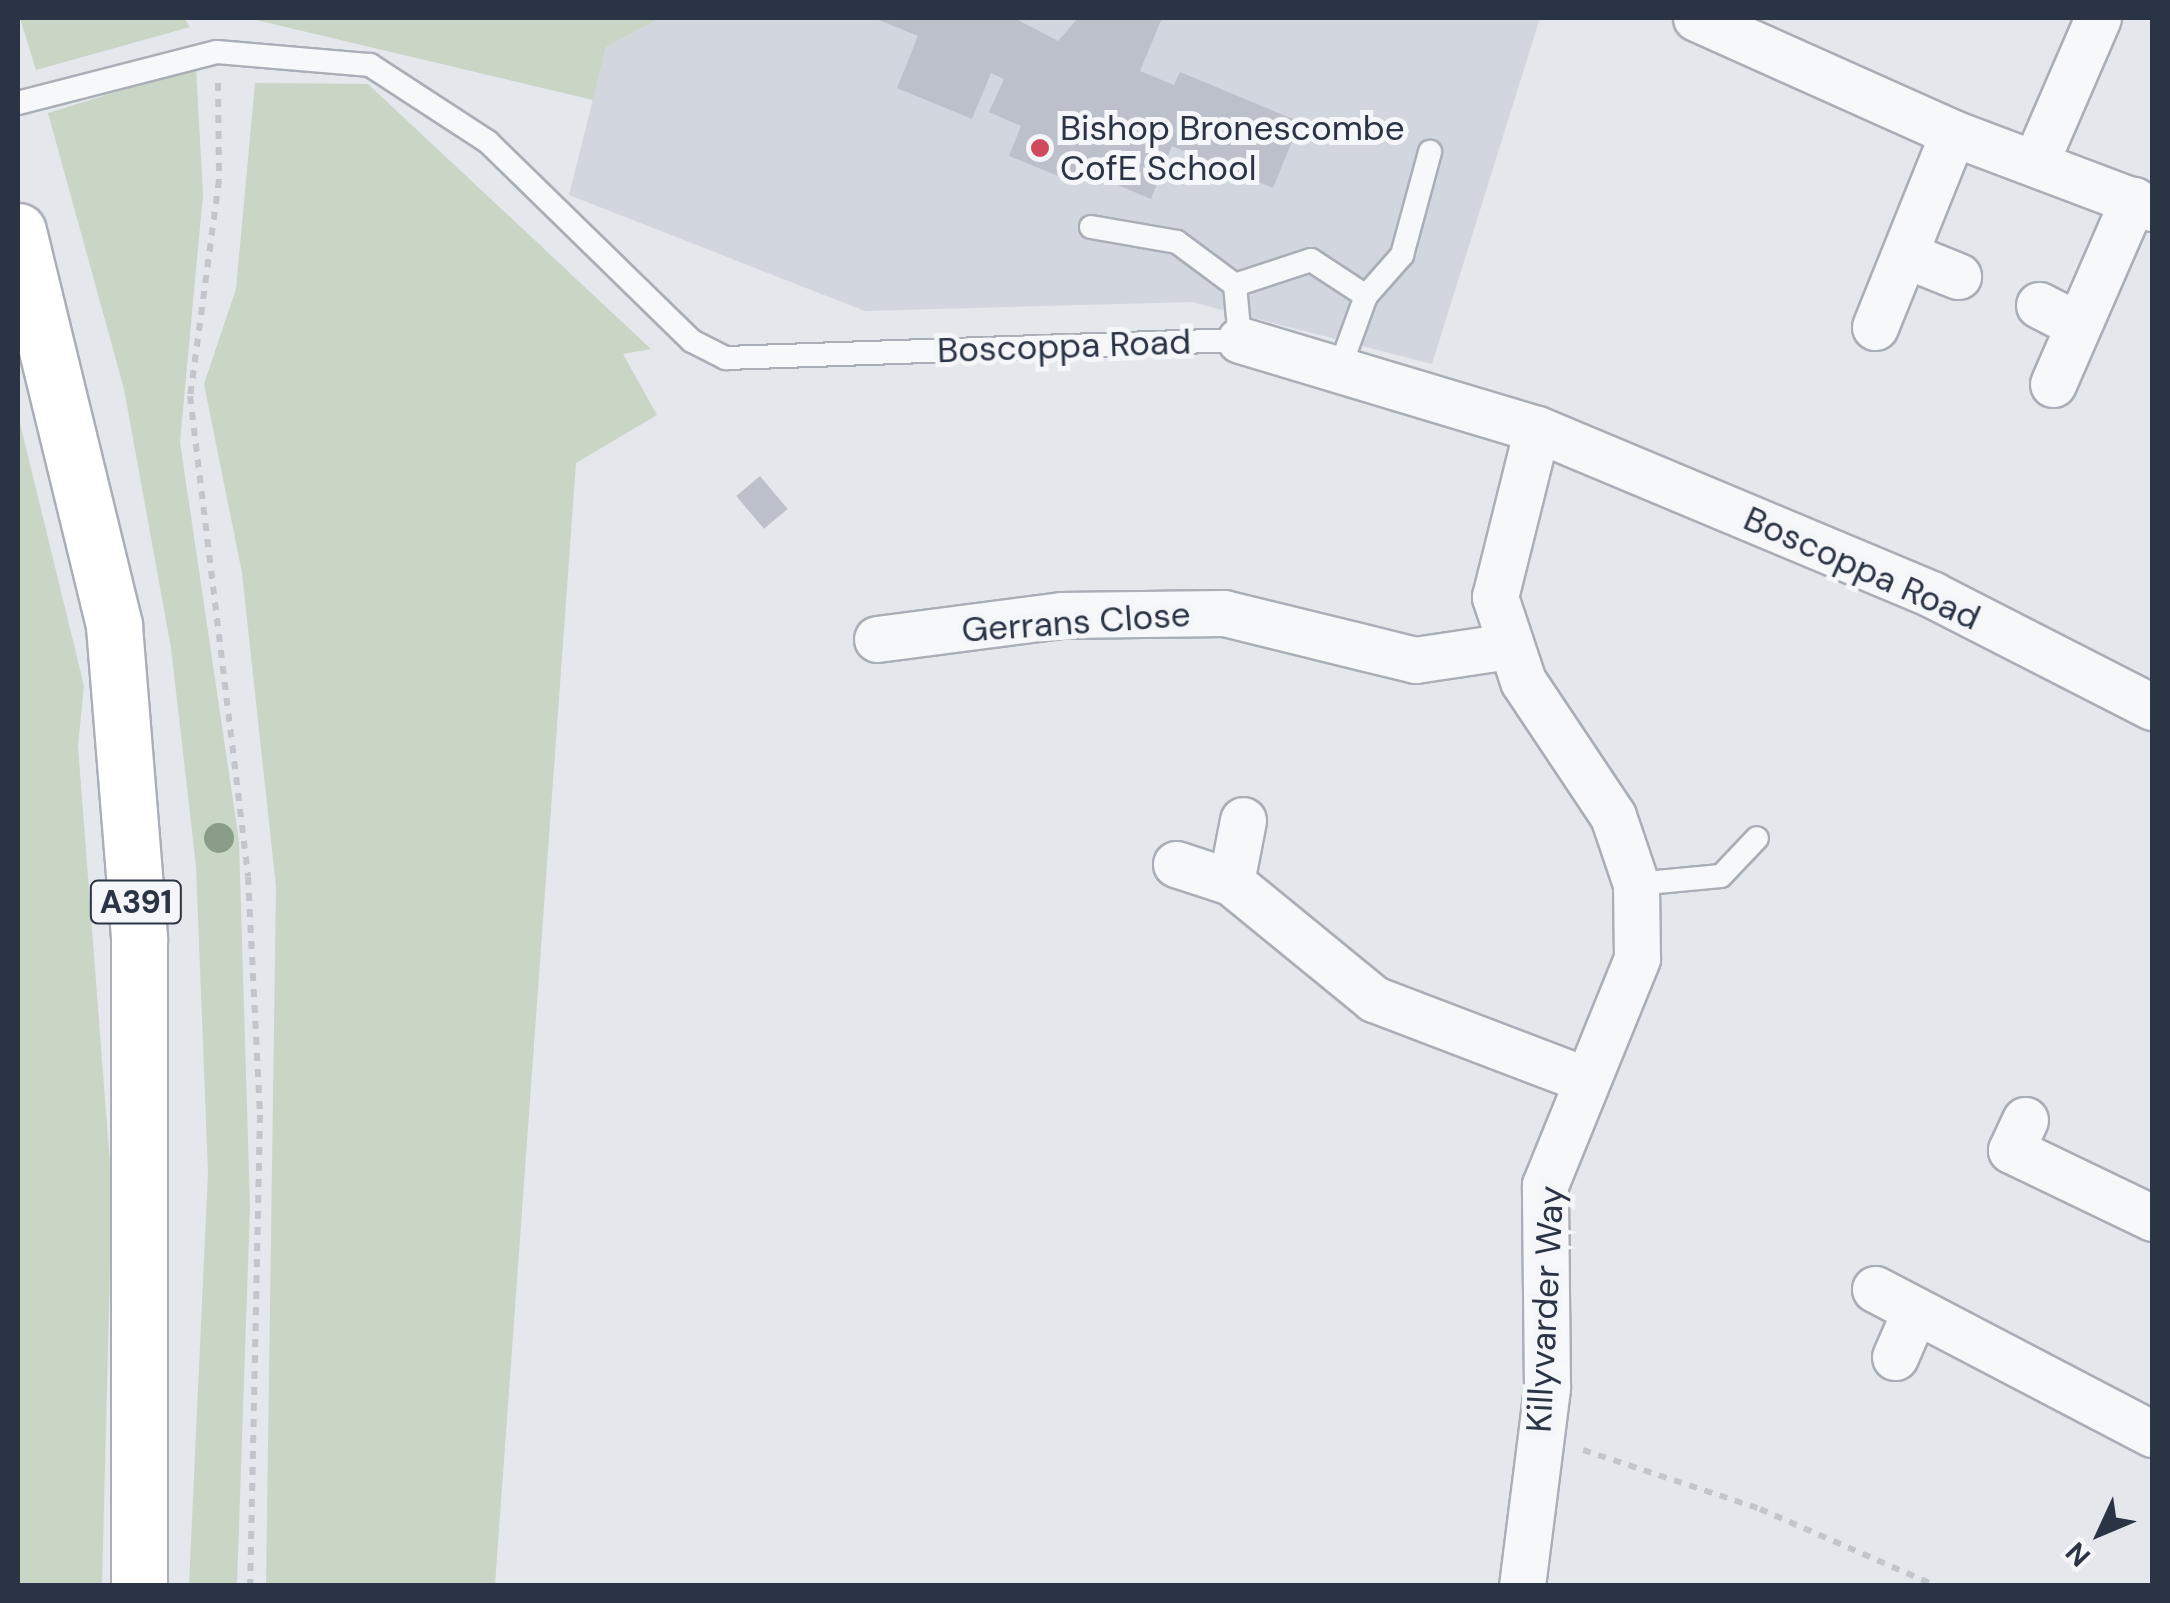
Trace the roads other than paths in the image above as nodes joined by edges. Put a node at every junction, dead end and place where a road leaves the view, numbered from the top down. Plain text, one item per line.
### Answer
1 (1696, 18) edge
2 (2098, 18) edge
3 (18, 103) edge
4 (1953, 132) junction
5 (1430, 152) dead end
6 (2036, 162) junction
7 (2142, 204) edge
8 (1092, 228) dead end
9 (18, 231) edge
10 (1908, 256) junction
11 (1958, 276) dead end
12 (1235, 285) junction
13 (1366, 296) junction
14 (1875, 327) dead end
15 (1240, 340) junction
16 (1340, 370) junction
17 (2052, 384) dead end
18 (1537, 429) junction
19 (877, 639) dead end
20 (1509, 646) junction
21 (2152, 706) edge
22 (1243, 820) dead end
23 (1757, 838) dead end
24 (1176, 864) dead end
25 (1231, 882) junction
26 (1636, 884) junction
27 (1584, 1080) junction
28 (2025, 1120) dead end
29 (2152, 1218) edge
30 (1875, 1289) dead end
31 (1915, 1311) junction
32 (1895, 1356) dead end
33 (2152, 1434) edge
34 (139, 1586) edge
35 (1522, 1586) edge

1 - 4 street
2 - 6 street
3 - 15 lane, Boscoppa Road
4 - 6 street
4 - 10 street
5 - 13 lane
6 - 7 street
7 - 17 street
8 - 12 lane
9 - 34 highway, A391
10 - 11 street
10 - 14 street
12 - 13 lane
12 - 15 lane
13 - 16 lane
15 - 16 street, Boscoppa Road
16 - 18 street, Boscoppa Road
18 - 20 street, Killyvarder Way
18 - 21 street, Boscoppa Road
19 - 20 street, Gerrans Close
20 - 26 street, Killyvarder Way
22 - 25 street
23 - 26 lane
24 - 25 street
25 - 27 street
26 - 27 street, Killyvarder Way
27 - 35 street, Killyvarder Way
28 - 29 street
30 - 31 street
31 - 32 street
31 - 33 street

